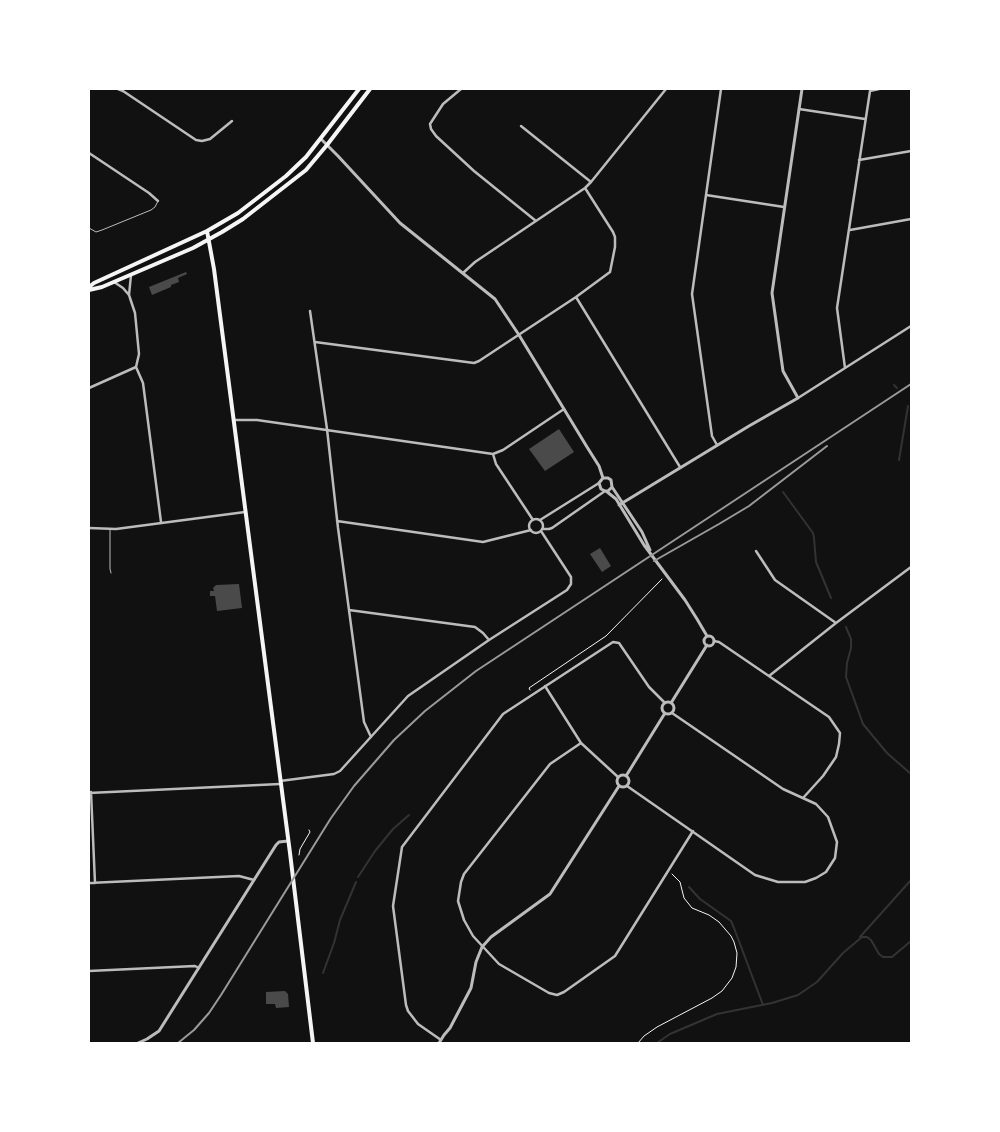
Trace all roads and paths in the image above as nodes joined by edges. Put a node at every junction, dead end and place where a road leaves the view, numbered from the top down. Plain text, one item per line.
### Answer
1 (118, 89) edge
2 (359, 89) edge
3 (370, 89) edge
4 (460, 89) edge
5 (666, 89) edge
6 (721, 89) edge
7 (802, 89) edge
8 (879, 89) edge
9 (799, 109) junction
10 (865, 119) junction
11 (232, 121) dead end
12 (521, 126) dead end
13 (321, 139) junction
14 (327, 144) junction
15 (911, 151) edge
16 (89, 153) edge
17 (859, 160) junction
18 (591, 182) junction
19 (584, 188) junction
20 (706, 195) junction
21 (158, 201) joint
22 (784, 207) junction
23 (911, 219) edge
24 (536, 221) junction
25 (89, 228) edge
26 (850, 230) junction
27 (207, 231) junction
28 (209, 240) junction
29 (463, 273) junction
30 (130, 275) junction
31 (114, 282) junction
32 (89, 289) edge
33 (129, 295) junction
34 (576, 297) junction
35 (310, 311) dead end
36 (911, 326) edge
37 (519, 335) junction
38 (315, 342) junction
39 (136, 367) junction
40 (845, 368) junction
41 (89, 388) edge
42 (798, 398) junction
43 (564, 409) junction
44 (234, 420) junction
45 (327, 429) junction
46 (717, 445) junction
47 (493, 454) junction
48 (680, 467) junction
49 (603, 478) junction
50 (599, 483) junction
51 (612, 487) junction
52 (606, 491) junction
53 (623, 502) junction
54 (619, 505) junction
55 (245, 512) junction
56 (533, 520) junction
57 (540, 520) junction
58 (337, 521) junction
59 (161, 522) junction
60 (89, 528) edge
61 (110, 528) junction
62 (531, 530) junction
63 (541, 530) junction
64 (756, 551) dead end
65 (650, 552) junction
66 (911, 567) edge
67 (111, 573) dead end
68 (662, 579) dead end
69 (349, 610) junction
70 (836, 623) junction
71 (706, 636) junction
72 (489, 640) junction
73 (714, 641) junction
74 (707, 645) junction
75 (769, 676) junction
76 (545, 686) junction
77 (529, 688) dead end
78 (665, 703) junction
79 (671, 703) junction
80 (665, 713) junction
81 (672, 713) junction
82 (371, 737) junction
83 (581, 743) junction
84 (626, 776) junction
85 (618, 777) junction
86 (280, 782) junction
87 (619, 786) junction
88 (627, 786) junction
89 (90, 792) edge
90 (803, 798) junction
91 (309, 830) dead end
92 (693, 831) junction
93 (288, 841) junction
94 (299, 855) dead end
95 (668, 872) junction
96 (254, 880) junction
97 (89, 883) edge
98 (95, 883) junction
99 (482, 947) junction
100 (199, 968) junction
101 (89, 971) edge
102 (440, 1041) edge
103 (138, 1043) edge
104 (313, 1043) edge
105 (638, 1043) edge

1 - 11 street
2 - 13 main road
3 - 14 main road
4 - 24 street
5 - 18 street
6 - 20 street
7 - 9 street
8 - 10 street
9 - 10 street
9 - 22 street
10 - 17 street
12 - 18 street
13 - 14 street
13 - 27 main road
14 - 28 main road
14 - 29 street
15 - 17 street
16 - 21 street
17 - 26 street
18 - 19 street
19 - 24 street
19 - 34 street
20 - 22 street
20 - 46 street
21 - 25 lane
22 - 42 street
23 - 26 street
24 - 29 street
26 - 40 street
27 - 28 main road
27 - 32 main road
28 - 30 main road
28 - 44 main road
29 - 37 street
30 - 31 main road
30 - 33 street
31 - 32 main road
31 - 33 street
33 - 39 street
34 - 37 street
34 - 48 street
35 - 38 street
36 - 40 street
37 - 38 street
37 - 43 street
38 - 45 street
39 - 41 street
39 - 59 street
40 - 42 street
42 - 46 street
43 - 47 street
43 - 49 street
44 - 45 street
44 - 55 main road
45 - 47 street
45 - 58 street
46 - 48 street
47 - 56 street
48 - 53 street
49 - 50 street
49 - 51 street
50 - 52 street
50 - 57 street
51 - 52 street
51 - 53 street
52 - 54 street
52 - 63 street
53 - 54 street
53 - 65 street
54 - 65 street
55 - 59 street
55 - 86 main road
56 - 57 street
56 - 62 street
57 - 63 street
58 - 62 street
58 - 69 street
59 - 61 street
60 - 61 street
61 - 67 lane
62 - 63 street
63 - 72 street
64 - 70 street
65 - 71 street
66 - 70 street
68 - 77 path
69 - 72 street
69 - 82 street
70 - 75 street
71 - 73 street
71 - 74 street
72 - 82 street
73 - 74 street
73 - 75 street
74 - 79 street
75 - 90 street
76 - 78 street
76 - 83 street
76 - 102 street
78 - 79 street
78 - 80 street
79 - 81 street
80 - 81 street
80 - 84 street
81 - 90 street
82 - 86 street
83 - 85 street
83 - 99 street
84 - 85 street
84 - 88 street
85 - 87 street
86 - 89 street
86 - 93 main road
87 - 88 street
87 - 99 street
88 - 92 street
89 - 98 street
90 - 92 street
91 - 94 path
92 - 95 street
93 - 96 street
93 - 104 main road
95 - 99 street
95 - 105 path
96 - 98 street
96 - 100 street
97 - 98 street
99 - 102 street
100 - 101 street
100 - 103 street

